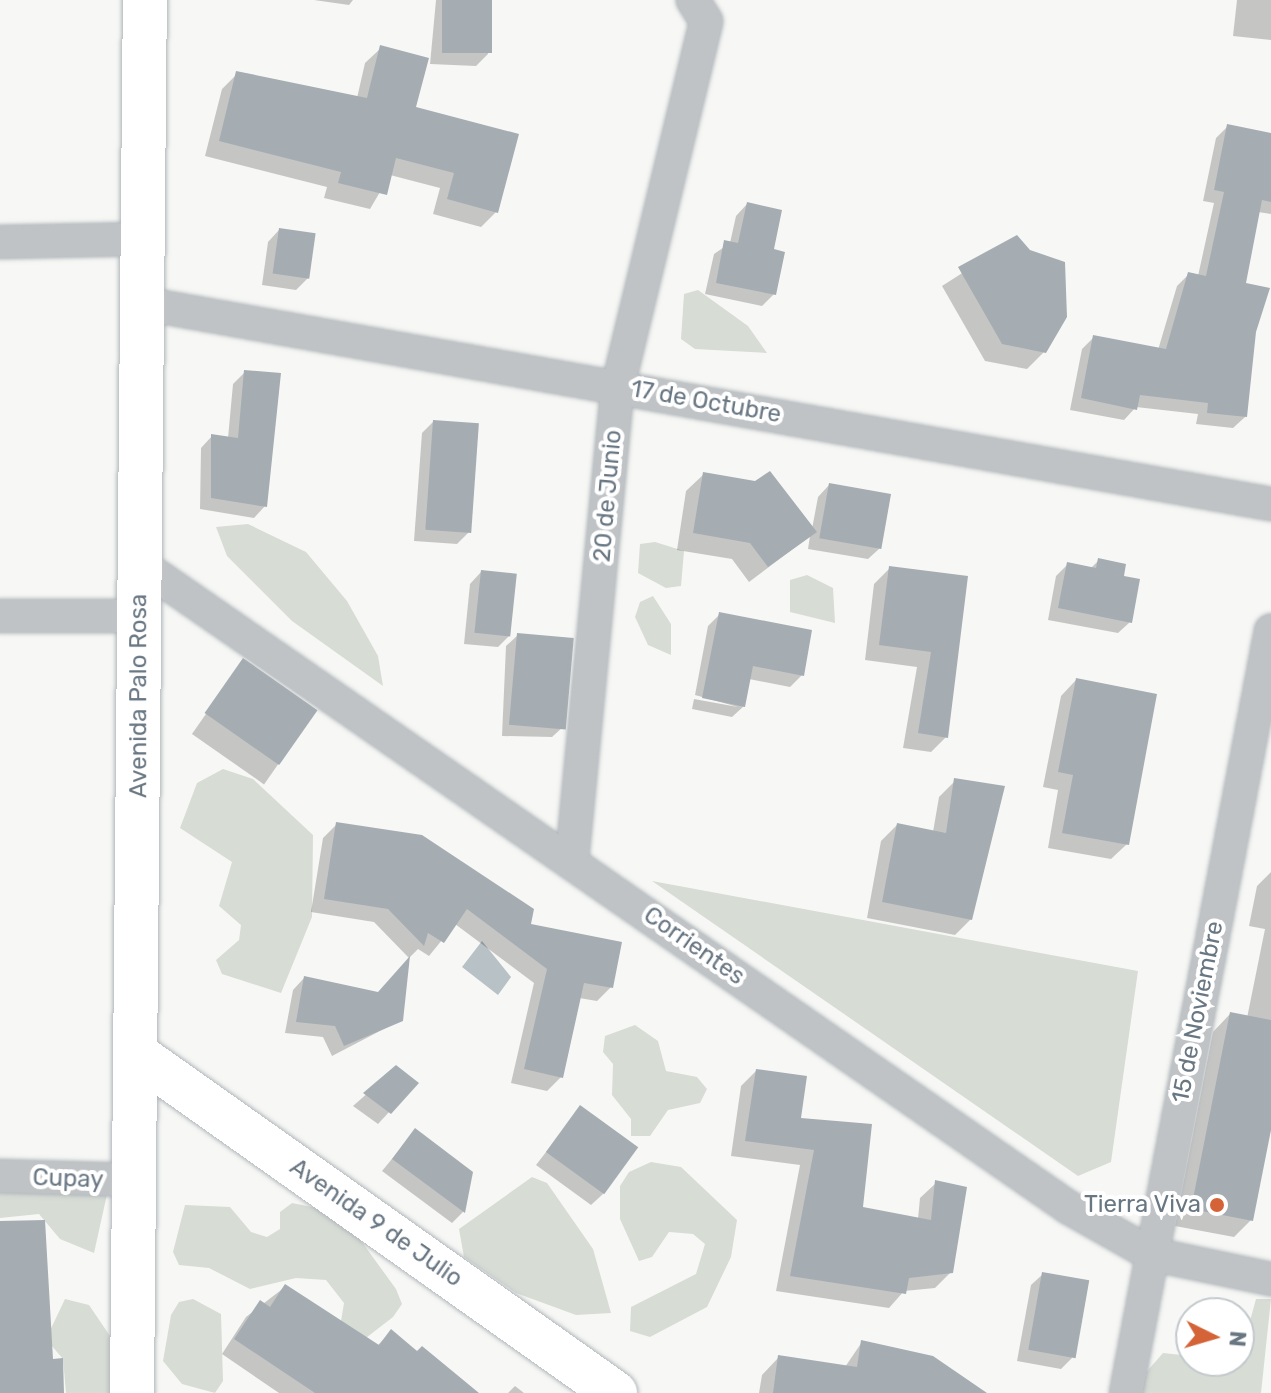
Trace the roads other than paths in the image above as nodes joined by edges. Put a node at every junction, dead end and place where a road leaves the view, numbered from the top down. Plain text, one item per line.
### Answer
1 (145, 0) edge
2 (693, 0) edge
3 (139, 239) junction
4 (0, 242) edge
5 (140, 303) junction
6 (618, 386) junction
7 (1271, 504) edge
8 (140, 564) junction
9 (0, 616) edge
10 (140, 616) junction
11 (1271, 631) edge
12 (572, 860) junction
13 (136, 1054) junction
14 (0, 1176) edge
15 (135, 1180) junction
16 (1151, 1254) junction
17 (1271, 1279) edge
18 (132, 1393) edge
19 (615, 1393) edge
20 (1126, 1393) edge

1 - 3 main road, Avenida Palo Rosa
2 - 6 street, 20 de Junio
3 - 4 street
3 - 5 main road, Avenida Palo Rosa
5 - 6 street, 17 de Octubre
5 - 8 main road, Avenida Palo Rosa
6 - 7 street, 17 de Octubre
6 - 12 street, 20 de Junio
8 - 10 main road, Avenida Palo Rosa
8 - 12 street, Corrientes
9 - 10 street
10 - 13 main road, Avenida Palo Rosa
11 - 16 street, 15 de Noviembre
12 - 16 street, Corrientes
13 - 15 main road, Avenida Palo Rosa
13 - 19 main road, Avenida 9 de Julio
14 - 15 street, Cupay
15 - 18 main road, Avenida Palo Rosa
16 - 17 street, Corrientes
16 - 20 street, 15 de Noviembre

